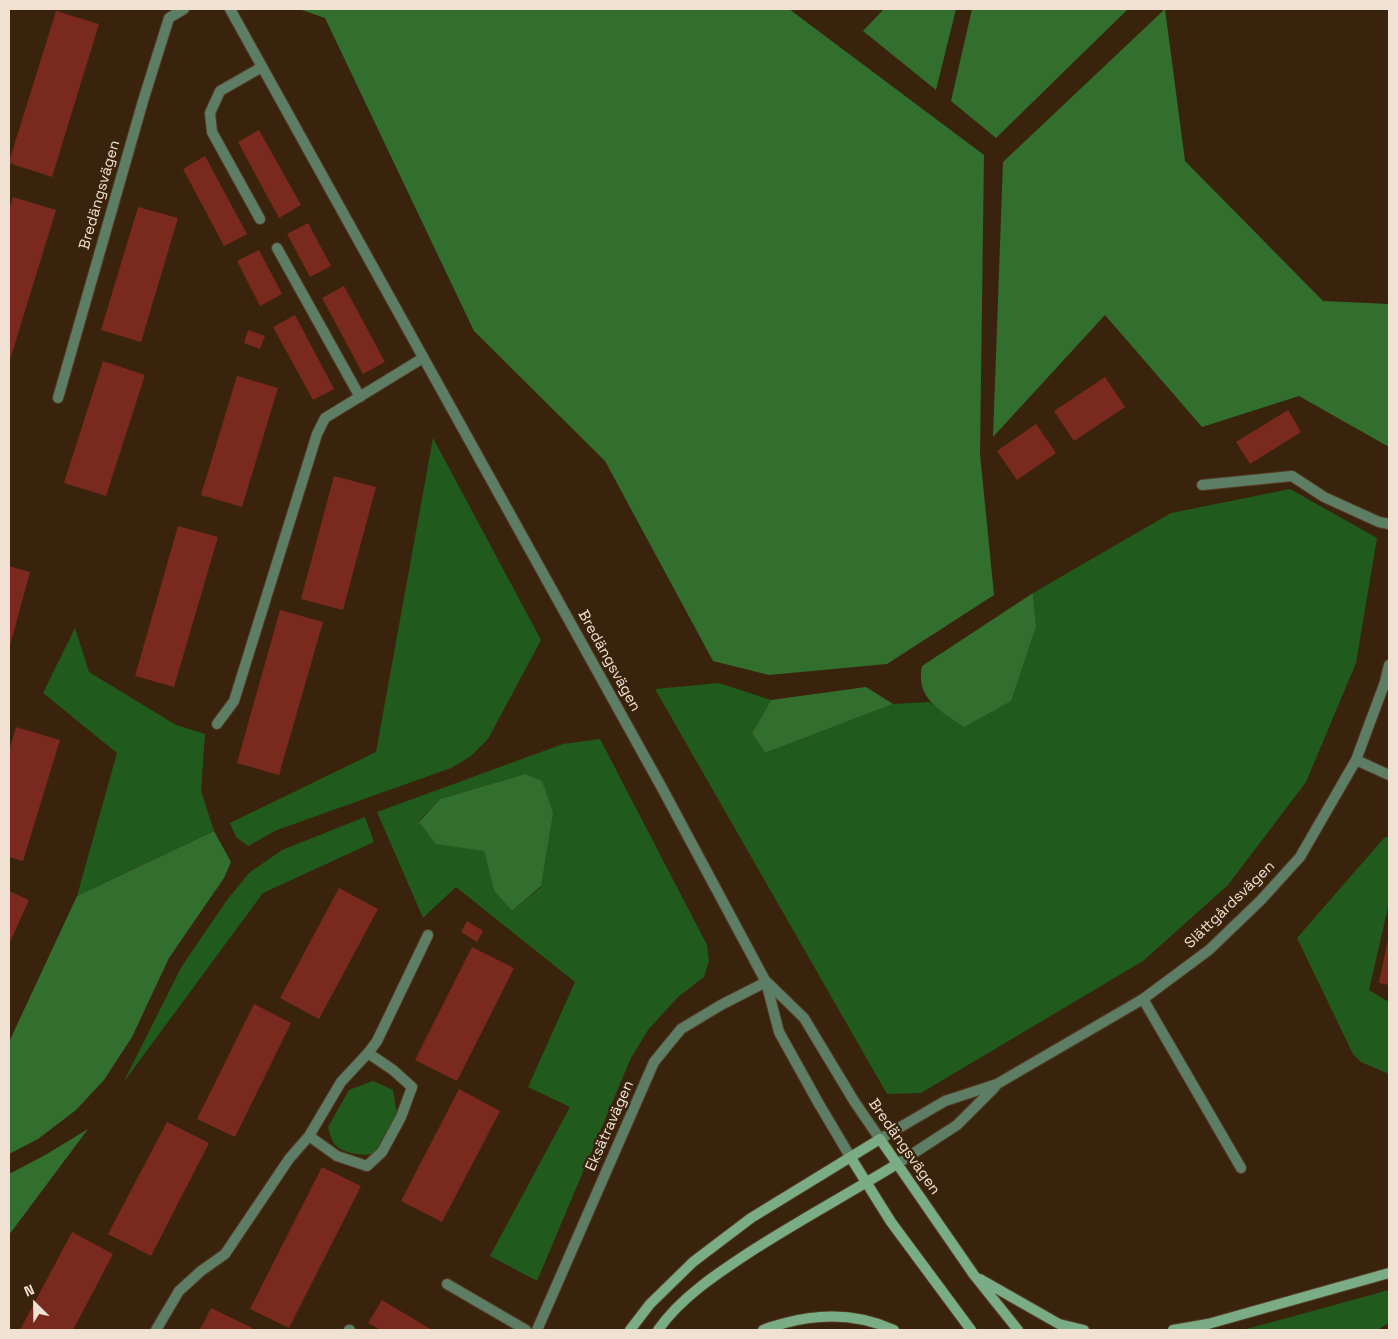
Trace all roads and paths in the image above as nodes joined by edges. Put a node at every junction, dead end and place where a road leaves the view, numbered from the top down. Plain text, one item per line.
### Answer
1 (184, 9) edge
2 (230, 9) edge
3 (262, 67) junction
4 (260, 219) dead end
5 (277, 248) dead end
6 (423, 358) junction
7 (58, 398) dead end
8 (360, 398) junction
9 (1202, 485) dead end
10 (1389, 524) edge
11 (1389, 665) edge
12 (216, 724) dead end
13 (1356, 760) junction
14 (1389, 775) edge
15 (428, 935) dead end
16 (766, 982) junction
17 (1143, 1000) junction
18 (368, 1053) junction
19 (997, 1084) junction
20 (309, 1136) junction
21 (880, 1139) junction
22 (851, 1158) junction
23 (897, 1164) junction
24 (1242, 1168) dead end
25 (866, 1182) junction
26 (1389, 1273) edge
27 (974, 1276) junction
28 (447, 1284) dead end
29 (156, 1330) edge
30 (526, 1330) edge
31 (537, 1330) edge
32 (630, 1330) edge
33 (658, 1330) edge
34 (763, 1330) edge
35 (894, 1330) edge
36 (972, 1330) edge
37 (1018, 1330) edge
38 (1084, 1330) edge
39 (1173, 1330) edge

1 - 7 street, Bredängsvägen
2 - 3 street, Bredängsvägen
3 - 4 street
3 - 6 street, Bredängsvägen
5 - 8 street
6 - 8 street
6 - 16 street, Bredängsvägen
8 - 12 street
9 - 10 street
11 - 13 street, Slättgårdsvägen
13 - 14 street
13 - 17 street, Slättgårdsvägen
15 - 18 street
16 - 21 street, Bredängsvägen
16 - 22 street, Bredängsvägen
16 - 31 street, Eksätravägen
17 - 19 street, Slättgårdsvägen
17 - 24 street
18 - 20 street
18 - 20 street
19 - 21 street, Slättgårdsvägen
19 - 23 street, Slättgårdsvägen
20 - 29 street
21 - 22 main road
21 - 23 main road, Bredängsvägen
22 - 25 main road, Bredängsvägen
22 - 32 main road
23 - 25 main road
23 - 27 main road, Bredängsvägen
25 - 33 main road
25 - 36 main road, Bredängsvägen
26 - 39 main road
27 - 37 main road, Bredängsvägen
27 - 38 main road
28 - 30 street
34 - 35 main road

